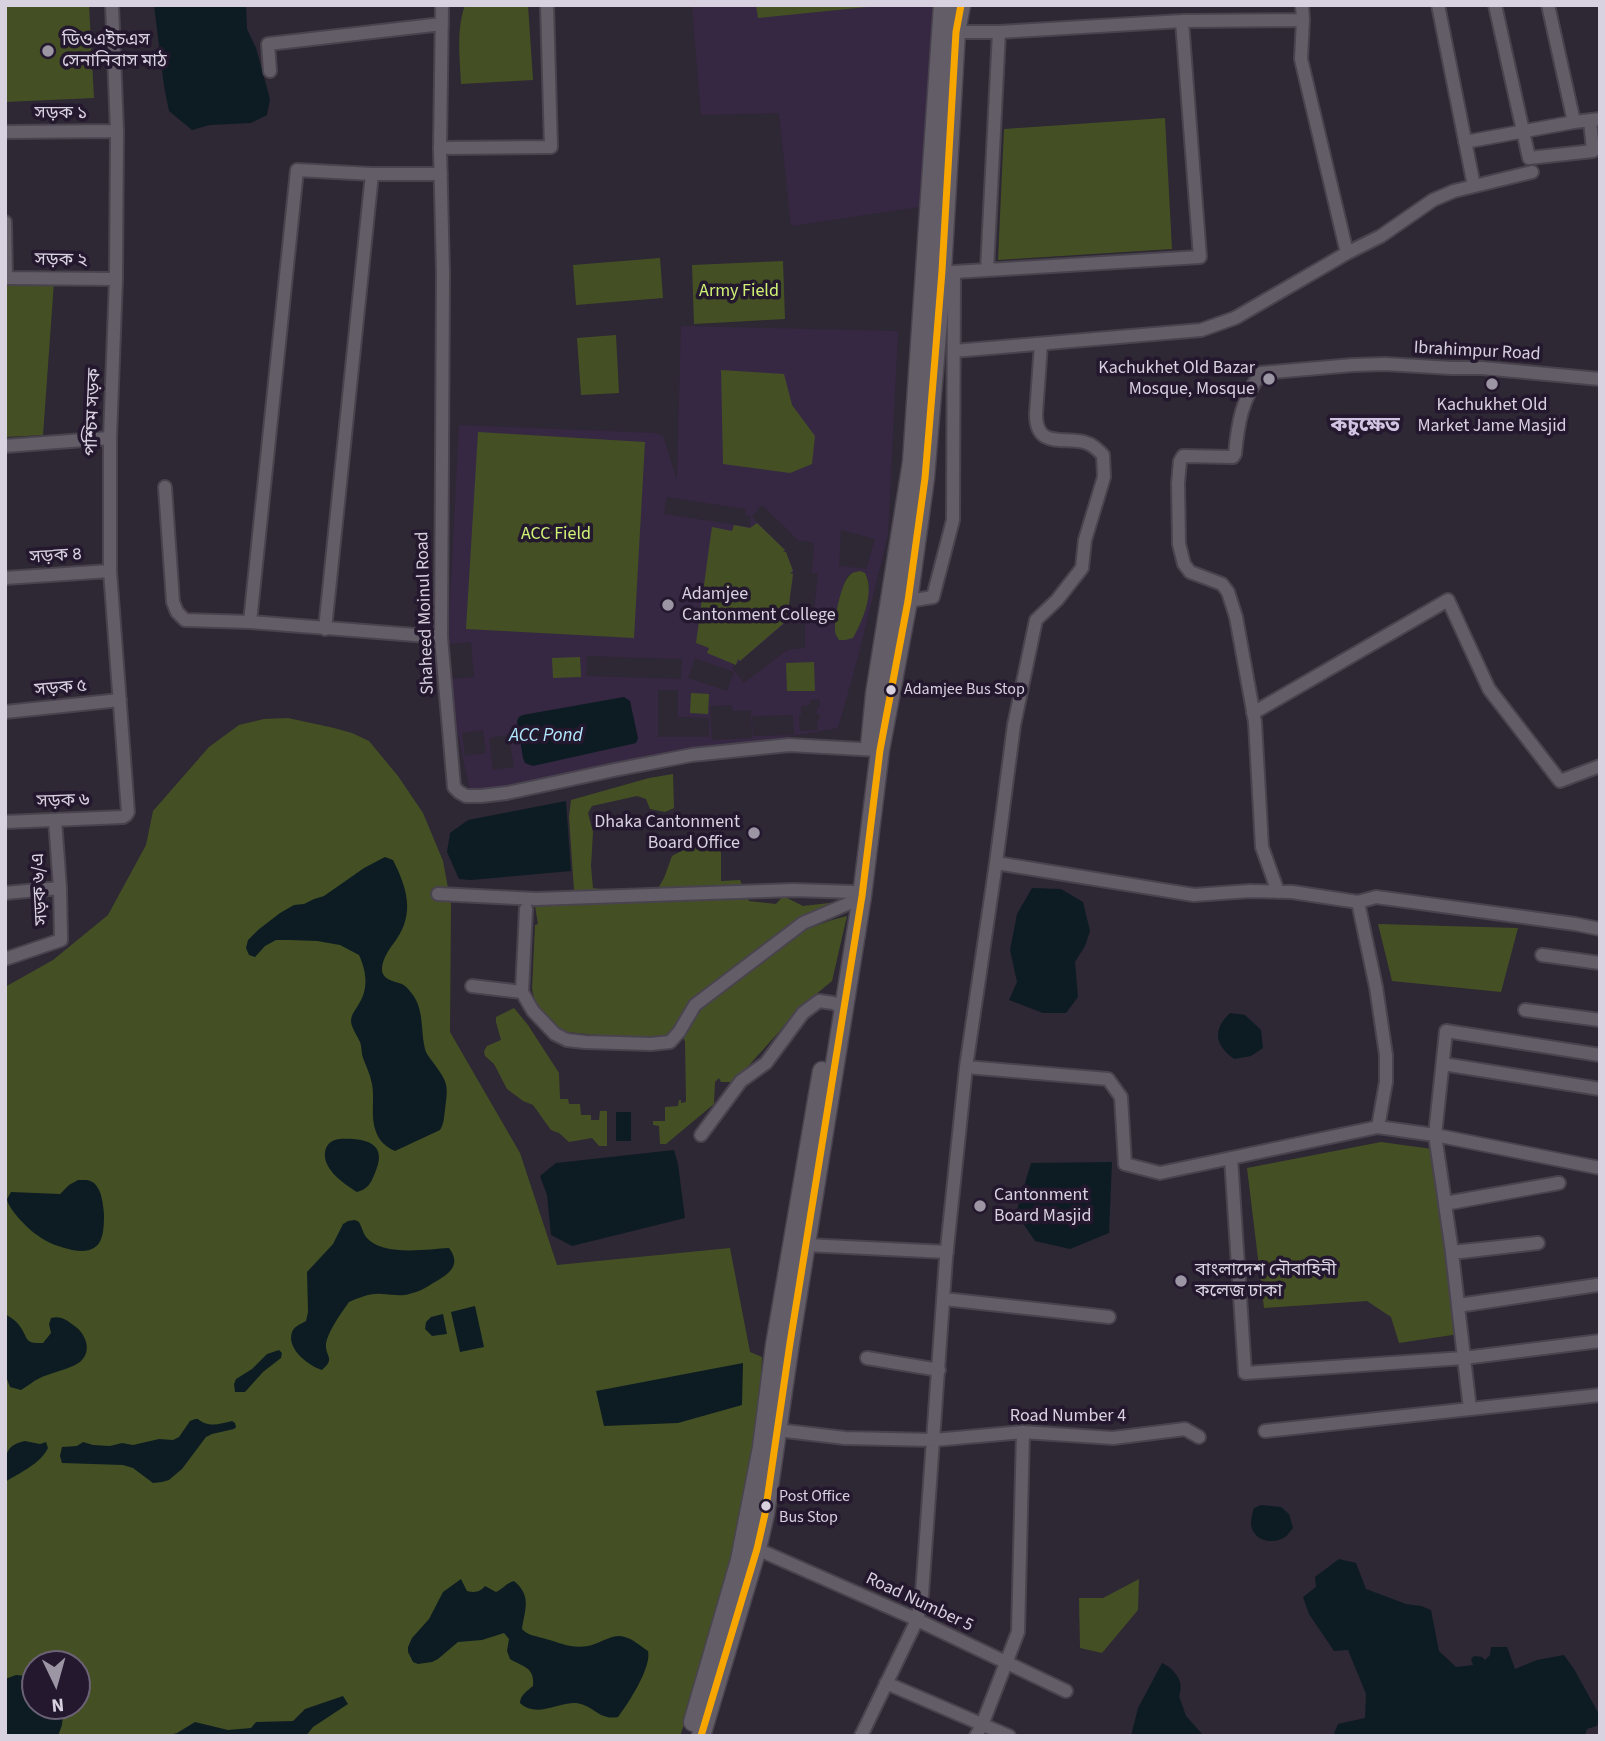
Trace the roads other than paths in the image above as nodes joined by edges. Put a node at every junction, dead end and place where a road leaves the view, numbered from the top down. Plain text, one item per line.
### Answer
1 (112, 5) edge
2 (442, 5) edge
3 (547, 5) edge
4 (943, 5) edge
5 (961, 5) edge
6 (1302, 5) edge
7 (1438, 5) edge
8 (1495, 5) edge
9 (1548, 5) edge
10 (1303, 20) junction
11 (1182, 21) junction
12 (442, 24) junction
13 (956, 32) junction
14 (999, 32) junction
15 (270, 71) dead end
16 (1595, 120) edge
17 (1574, 122) junction
18 (117, 131) junction
19 (1523, 131) junction
20 (5, 132) edge
21 (1465, 142) junction
22 (440, 148) junction
23 (1532, 172) dead end
24 (372, 174) junction
25 (440, 174) junction
26 (1475, 186) junction
27 (5, 222) edge
28 (1347, 253) junction
29 (987, 271) junction
30 (948, 272) junction
31 (6, 278) edge
32 (116, 279) junction
33 (1041, 344) junction
34 (954, 351) junction
35 (1600, 379) edge
36 (110, 438) junction
37 (5, 446) edge
38 (165, 487) dead end
39 (110, 572) junction
40 (5, 578) edge
41 (908, 601) junction
42 (250, 622) junction
43 (325, 628) junction
44 (440, 637) junction
45 (120, 700) junction
46 (5, 712) edge
47 (1253, 713) junction
48 (875, 750) junction
49 (1600, 766) edge
50 (123, 817) joint
51 (55, 820) junction
52 (5, 822) edge
53 (996, 863) junction
54 (60, 888) junction
55 (1278, 892) junction
56 (5, 893) edge
57 (438, 894) dead end
58 (856, 897) junction
59 (1358, 902) junction
60 (526, 909) dead end
61 (1600, 929) edge
62 (1542, 955) dead end
63 (5, 959) edge
64 (1600, 963) edge
65 (472, 986) dead end
66 (522, 992) junction
67 (839, 1005) junction
68 (1525, 1010) dead end
69 (1600, 1020) edge
70 (1600, 1055) edge
71 (1443, 1064) junction
72 (966, 1067) junction
73 (1600, 1088) edge
74 (1378, 1127) junction
75 (701, 1135) dead end
76 (1435, 1135) junction
77 (1231, 1158) junction
78 (1600, 1168) edge
79 (1559, 1183) dead end
80 (1470, 1199) junction
81 (806, 1245) junction
82 (947, 1252) junction
83 (1597, 1285) dead end
84 (1572, 1289) junction
85 (944, 1299) junction
86 (1110, 1317) dead end
87 (867, 1358) dead end
88 (1464, 1358) junction
89 (939, 1370) junction
90 (1600, 1395) edge
91 (1470, 1409) junction
92 (777, 1430) junction
93 (1265, 1431) dead end
94 (1023, 1432) junction
95 (1199, 1437) dead end
96 (934, 1440) junction
97 (757, 1549) junction
98 (916, 1620) junction
99 (1005, 1663) junction
100 (886, 1683) junction
101 (1066, 1691) dead end
102 (979, 1730) edge
103 (689, 1736) edge
104 (701, 1736) edge
105 (861, 1736) edge
106 (1009, 1736) edge

1 - 18 street, পশ্চিম সড়ক
2 - 12 street, Shaheed Moinul Road
3 - 22 street
4 - 48 main road
5 - 13 main road
6 - 10 street
7 - 21 street
8 - 19 street
9 - 17 street
10 - 11 street
10 - 28 street
11 - 14 street
11 - 29 street
12 - 15 street
12 - 22 street, Shaheed Moinul Road
13 - 14 street
13 - 30 main road
14 - 29 street
16 - 17 street
16 - 19 street
17 - 19 street
18 - 20 street, সড়ক ১
18 - 32 street, পশ্চিম সড়ক
19 - 21 street
21 - 26 street
22 - 25 street, Shaheed Moinul Road
23 - 26 street
24 - 25 street
24 - 42 street
24 - 43 street
25 - 44 street, Shaheed Moinul Road
26 - 28 street
27 - 31 street
28 - 33 street
29 - 30 street
30 - 34 street
30 - 41 main road
31 - 32 street, সড়ক ২
32 - 36 street, পশ্চিম সড়ক
33 - 34 street
33 - 53 street
34 - 41 street
35 - 47 street, Ibrahimpur Road
36 - 37 street
36 - 39 street, পশ্চিম সড়ক
38 - 42 street
39 - 40 street, সড়ক ৪
39 - 45 street, পশ্চিম সড়ক
41 - 48 main road
42 - 43 street
43 - 44 street
44 - 48 street, Shaheed Moinul Road
45 - 46 street, সড়ক ৫
45 - 50 street, পশ্চিম সড়ক
47 - 49 street
47 - 55 street
48 - 58 main road
50 - 51 street, সড়ক ৬
51 - 52 street, সড়ক ৬
51 - 54 street, সড়ক ৬/এ
53 - 55 street
53 - 72 street
54 - 56 street
54 - 63 street, সড়ক ৬/এ
55 - 59 street
57 - 58 street
58 - 66 street
58 - 67 main road
59 - 61 street
59 - 74 street
60 - 66 street
62 - 64 street
65 - 66 street
67 - 75 street
67 - 81 main road
67 - 103 main road
68 - 69 street
70 - 71 street
71 - 73 street
71 - 76 street
72 - 77 street
72 - 82 street
74 - 76 street
74 - 77 street
76 - 78 street
76 - 80 street
77 - 88 street
79 - 80 street
80 - 84 street
81 - 82 street
81 - 92 main road
82 - 85 street
83 - 84 street
84 - 88 street
85 - 86 street
85 - 89 street
87 - 89 street
88 - 91 street
89 - 96 street
90 - 91 street
91 - 93 street
92 - 96 street, Road Number 4
92 - 97 main road
94 - 95 street, Road Number 4
94 - 96 street, Road Number 4
94 - 99 street
96 - 98 street
97 - 98 street, Road Number 5
97 - 104 main road
98 - 99 street, Road Number 5
98 - 100 street
99 - 101 street, Road Number 5
99 - 102 street
100 - 102 street
100 - 105 street
102 - 106 street

